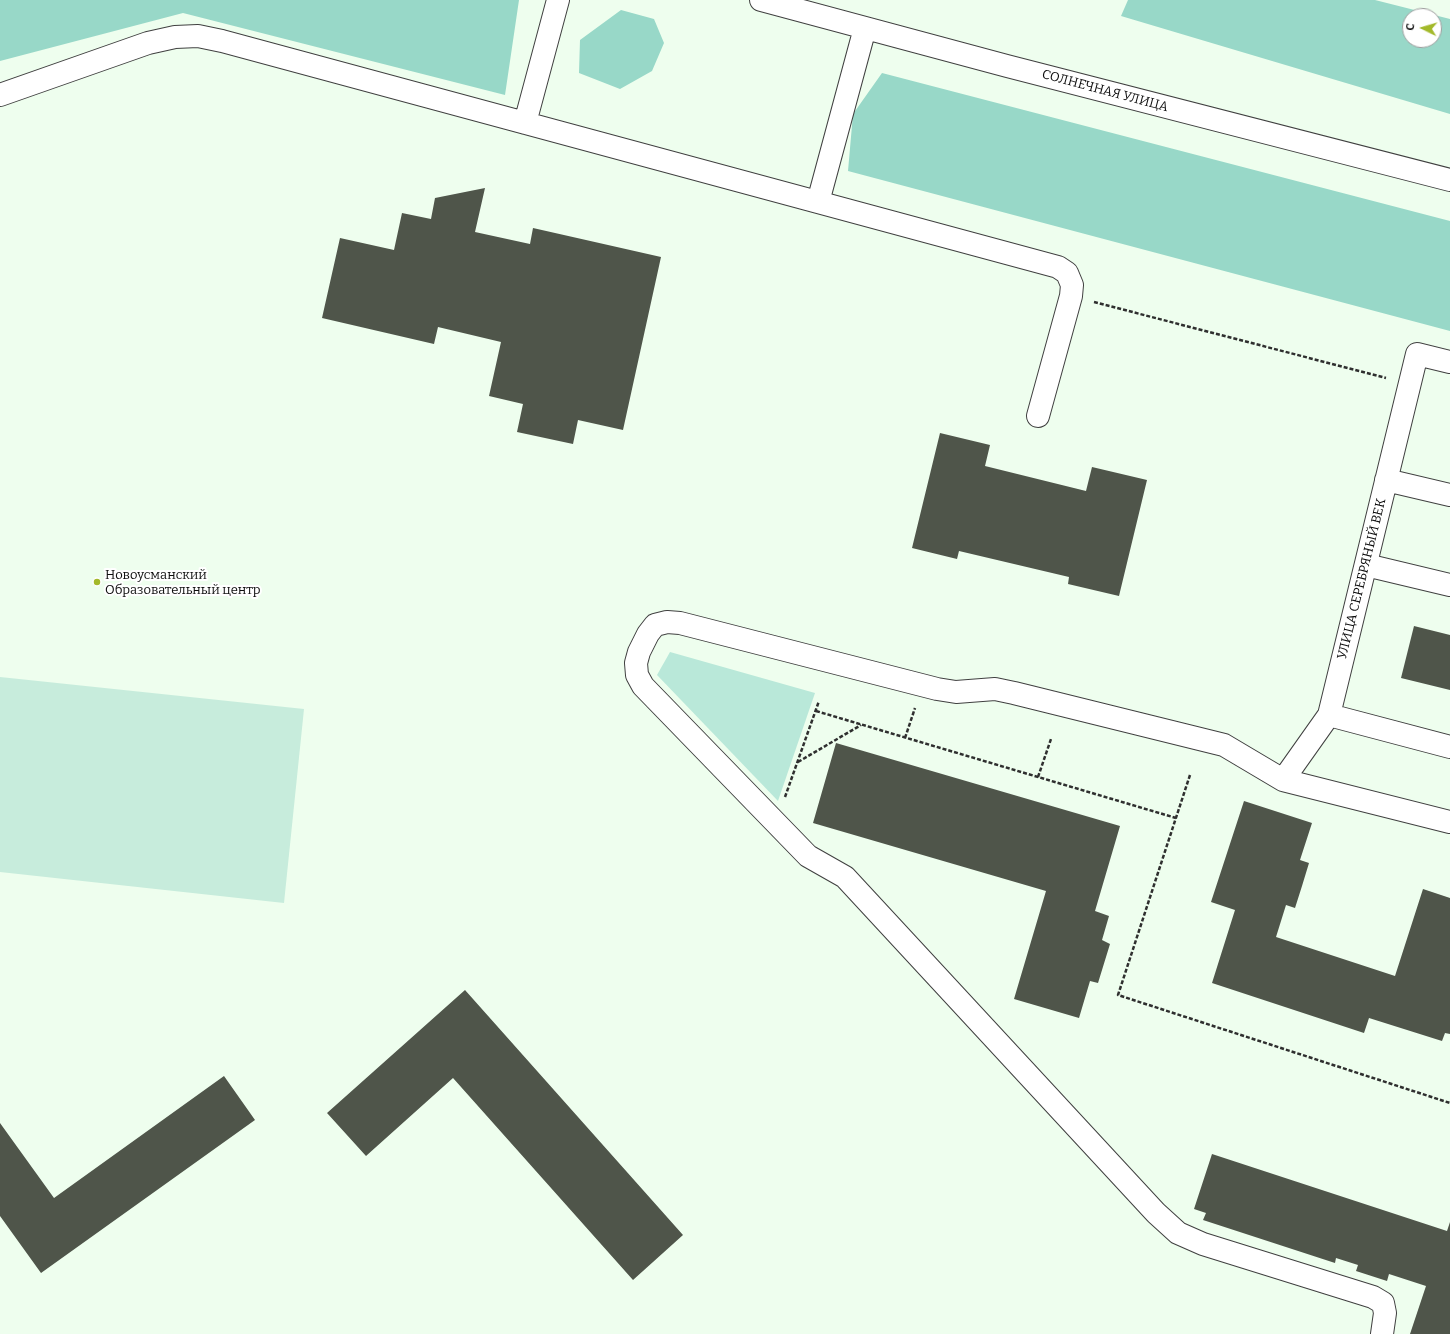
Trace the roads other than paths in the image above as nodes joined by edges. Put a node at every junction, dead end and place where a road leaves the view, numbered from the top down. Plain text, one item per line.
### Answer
1 (558, 0) edge
2 (761, 0) edge
3 (865, 28) junction
4 (0, 95) edge
5 (525, 123) junction
6 (1450, 180) edge
7 (818, 202) junction
8 (1450, 362) edge
9 (1038, 416) dead end
10 (1386, 480) junction
11 (1450, 495) edge
12 (1366, 565) junction
13 (1450, 585) edge
14 (1329, 715) junction
15 (1450, 747) edge
16 (1283, 780) junction
17 (1450, 822) edge
18 (1382, 1334) edge

1 - 5 street
2 - 3 street, СОЛНЕЧНАЯ УЛИЦА
3 - 6 street, СОЛНЕЧНАЯ УЛИЦА
3 - 7 street
4 - 5 street
5 - 7 street
7 - 9 street
8 - 10 street, УЛИЦА СЕРЕБРЯНЫЙ ВЕК
10 - 11 street
10 - 12 street, УЛИЦА СЕРЕБРЯНЫЙ ВЕК
12 - 13 street
12 - 14 street, УЛИЦА СЕРЕБРЯНЫЙ ВЕК
14 - 15 street
14 - 16 street
16 - 17 street
16 - 18 street

